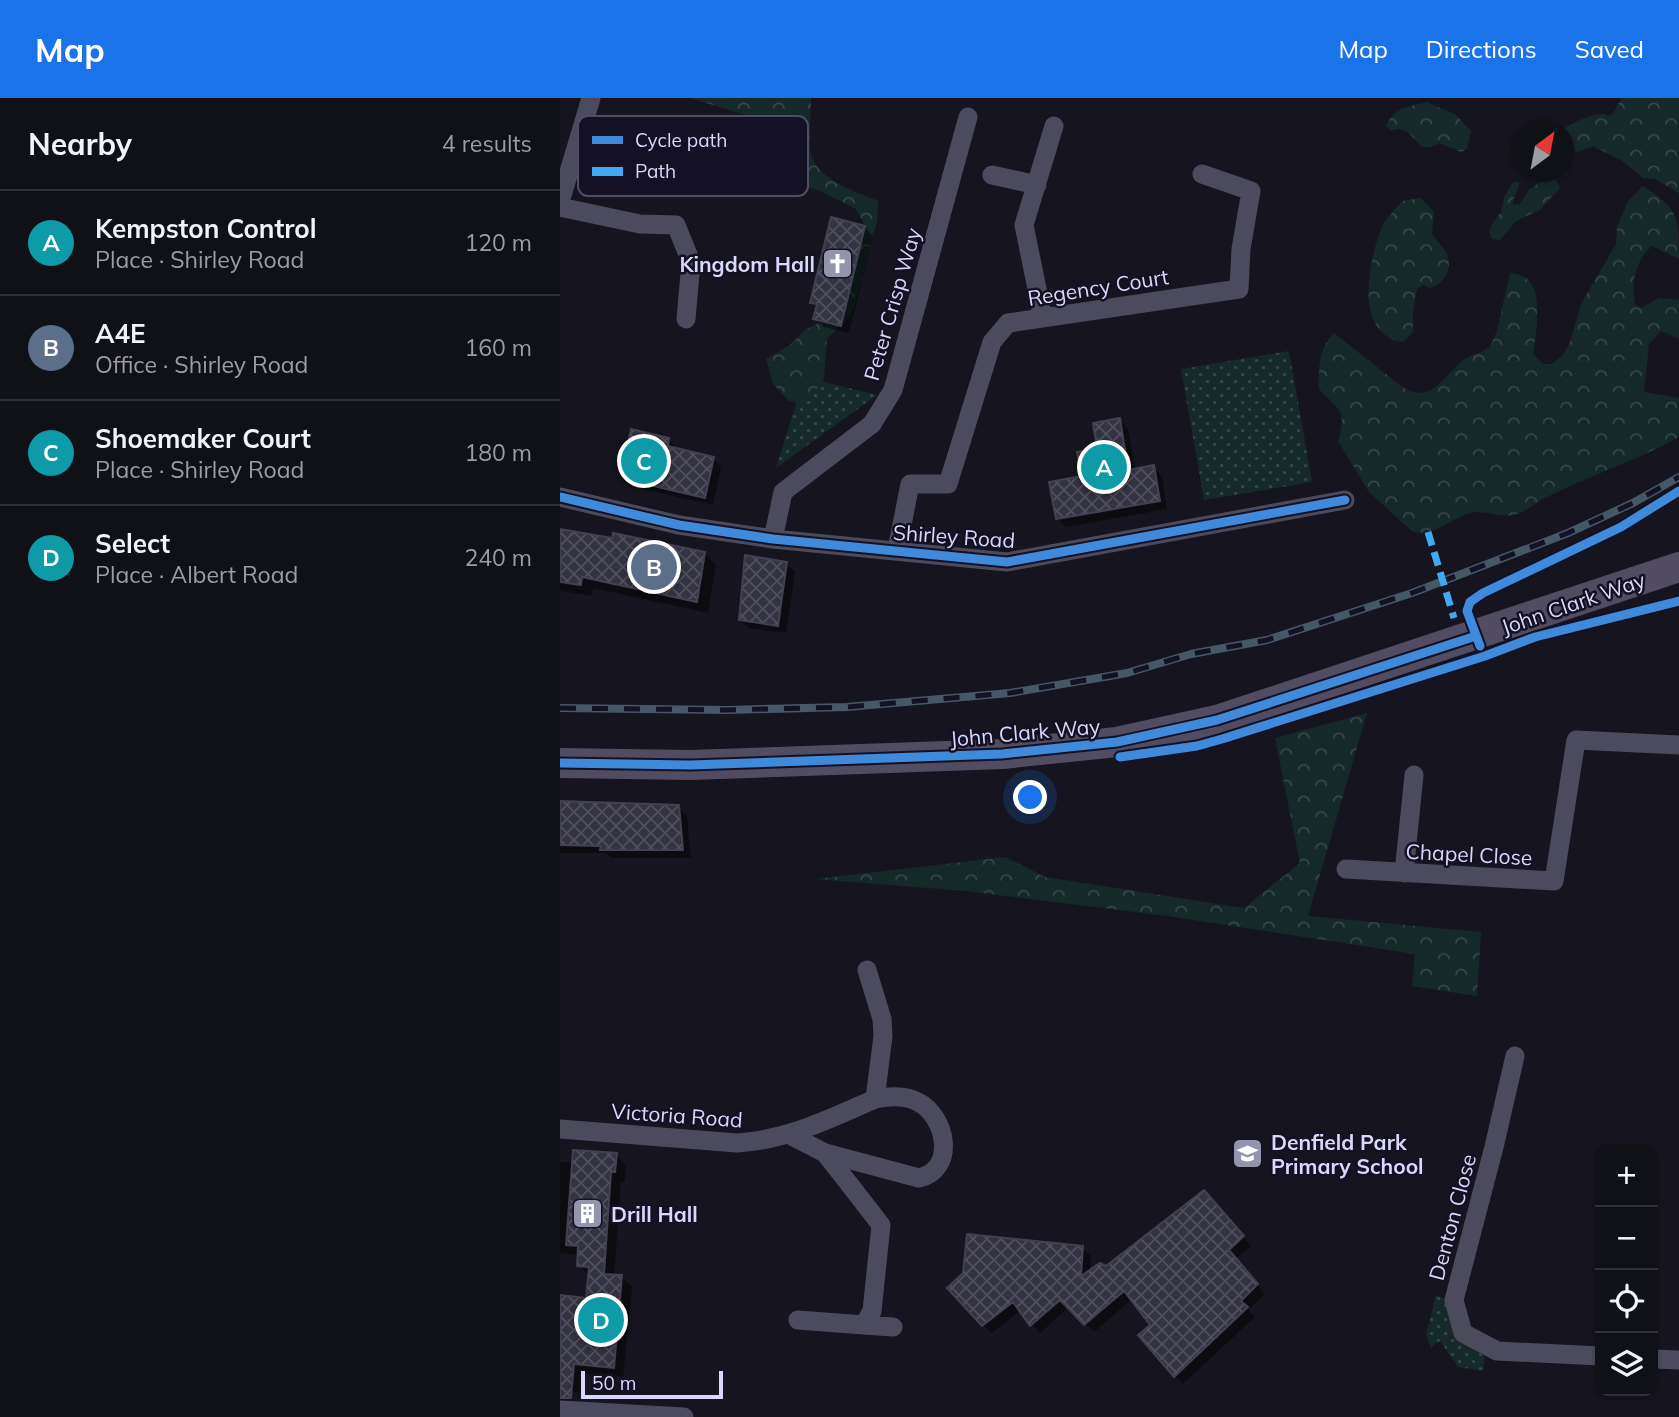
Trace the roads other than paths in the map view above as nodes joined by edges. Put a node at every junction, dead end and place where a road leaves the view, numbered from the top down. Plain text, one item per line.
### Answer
1 (591, 98) edge
2 (586, 116) edge
3 (968, 117) dead end
4 (1054, 126) dead end
5 (578, 143) edge
6 (1202, 174) dead end
7 (992, 175) dead end
8 (1037, 185) junction
9 (560, 205) edge
10 (686, 318) dead end
11 (1043, 318) junction
12 (560, 497) edge
13 (1345, 500) dead end
14 (773, 539) junction
15 (897, 550) junction
16 (1679, 567) edge
17 (1679, 745) edge
18 (560, 763) edge
19 (1414, 775) dead end
20 (1346, 869) dead end
21 (1404, 873) junction
22 (867, 970) dead end
23 (1515, 1056) dead end
24 (875, 1098) junction
25 (560, 1129) edge
26 (790, 1135) junction
27 (825, 1153) junction
28 (798, 1320) dead end
29 (864, 1325) junction
30 (893, 1327) dead end
31 (1595, 1356) edge
32 (1658, 1359) edge
33 (1679, 1360) edge
34 (560, 1410) edge
35 (684, 1417) edge

1 - 2 street
3 - 14 street, Peter Crisp Way
4 - 8 street
5 - 9 street
6 - 11 street, Regency Court
7 - 8 street
8 - 11 street
9 - 10 street
11 - 15 street, Regency Court
12 - 14 street, Shirley Road
13 - 15 street, Shirley Road
14 - 15 street, Shirley Road
16 - 18 main road, John Clark Way
17 - 21 street, Chapel Close
19 - 21 street
20 - 21 street, Chapel Close
22 - 24 street
23 - 31 street, Denton Close
24 - 26 street, Victoria Road
24 - 27 street, Victoria Road
25 - 26 street, Victoria Road
26 - 27 street, Victoria Road
27 - 29 street
28 - 29 street
29 - 30 street
32 - 33 street
34 - 35 street

